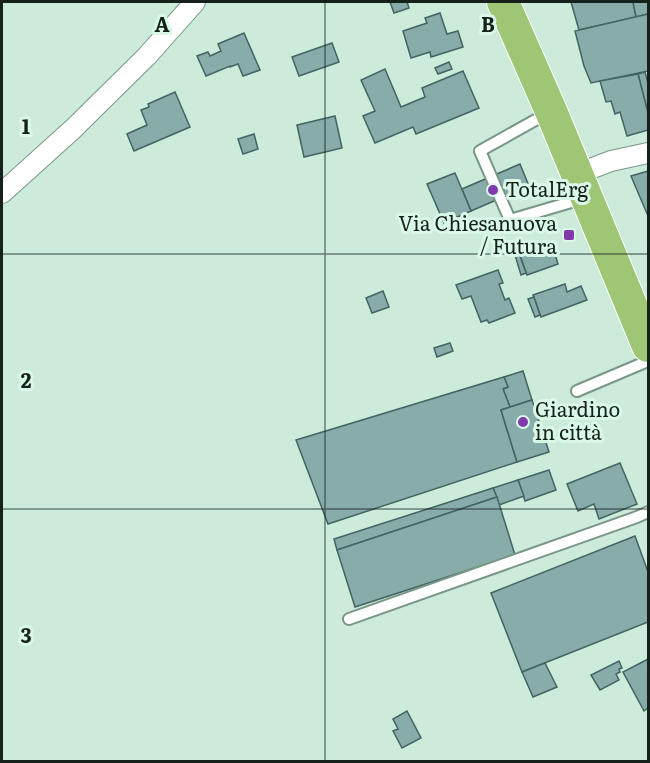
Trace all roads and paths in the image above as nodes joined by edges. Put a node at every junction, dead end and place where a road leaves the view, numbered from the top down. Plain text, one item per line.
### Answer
1 (195, 2) edge
2 (503, 2) edge
3 (551, 111) junction
4 (648, 153) edge
5 (582, 186) junction
6 (2, 193) edge
7 (648, 346) edge
8 (648, 361) edge
9 (577, 391) dead end
10 (648, 512) edge
11 (350, 619) dead end

1 - 6 street
2 - 3 main road
3 - 5 main road
3 - 5 lane
4 - 5 street
5 - 7 main road
8 - 9 lane
10 - 11 lane

